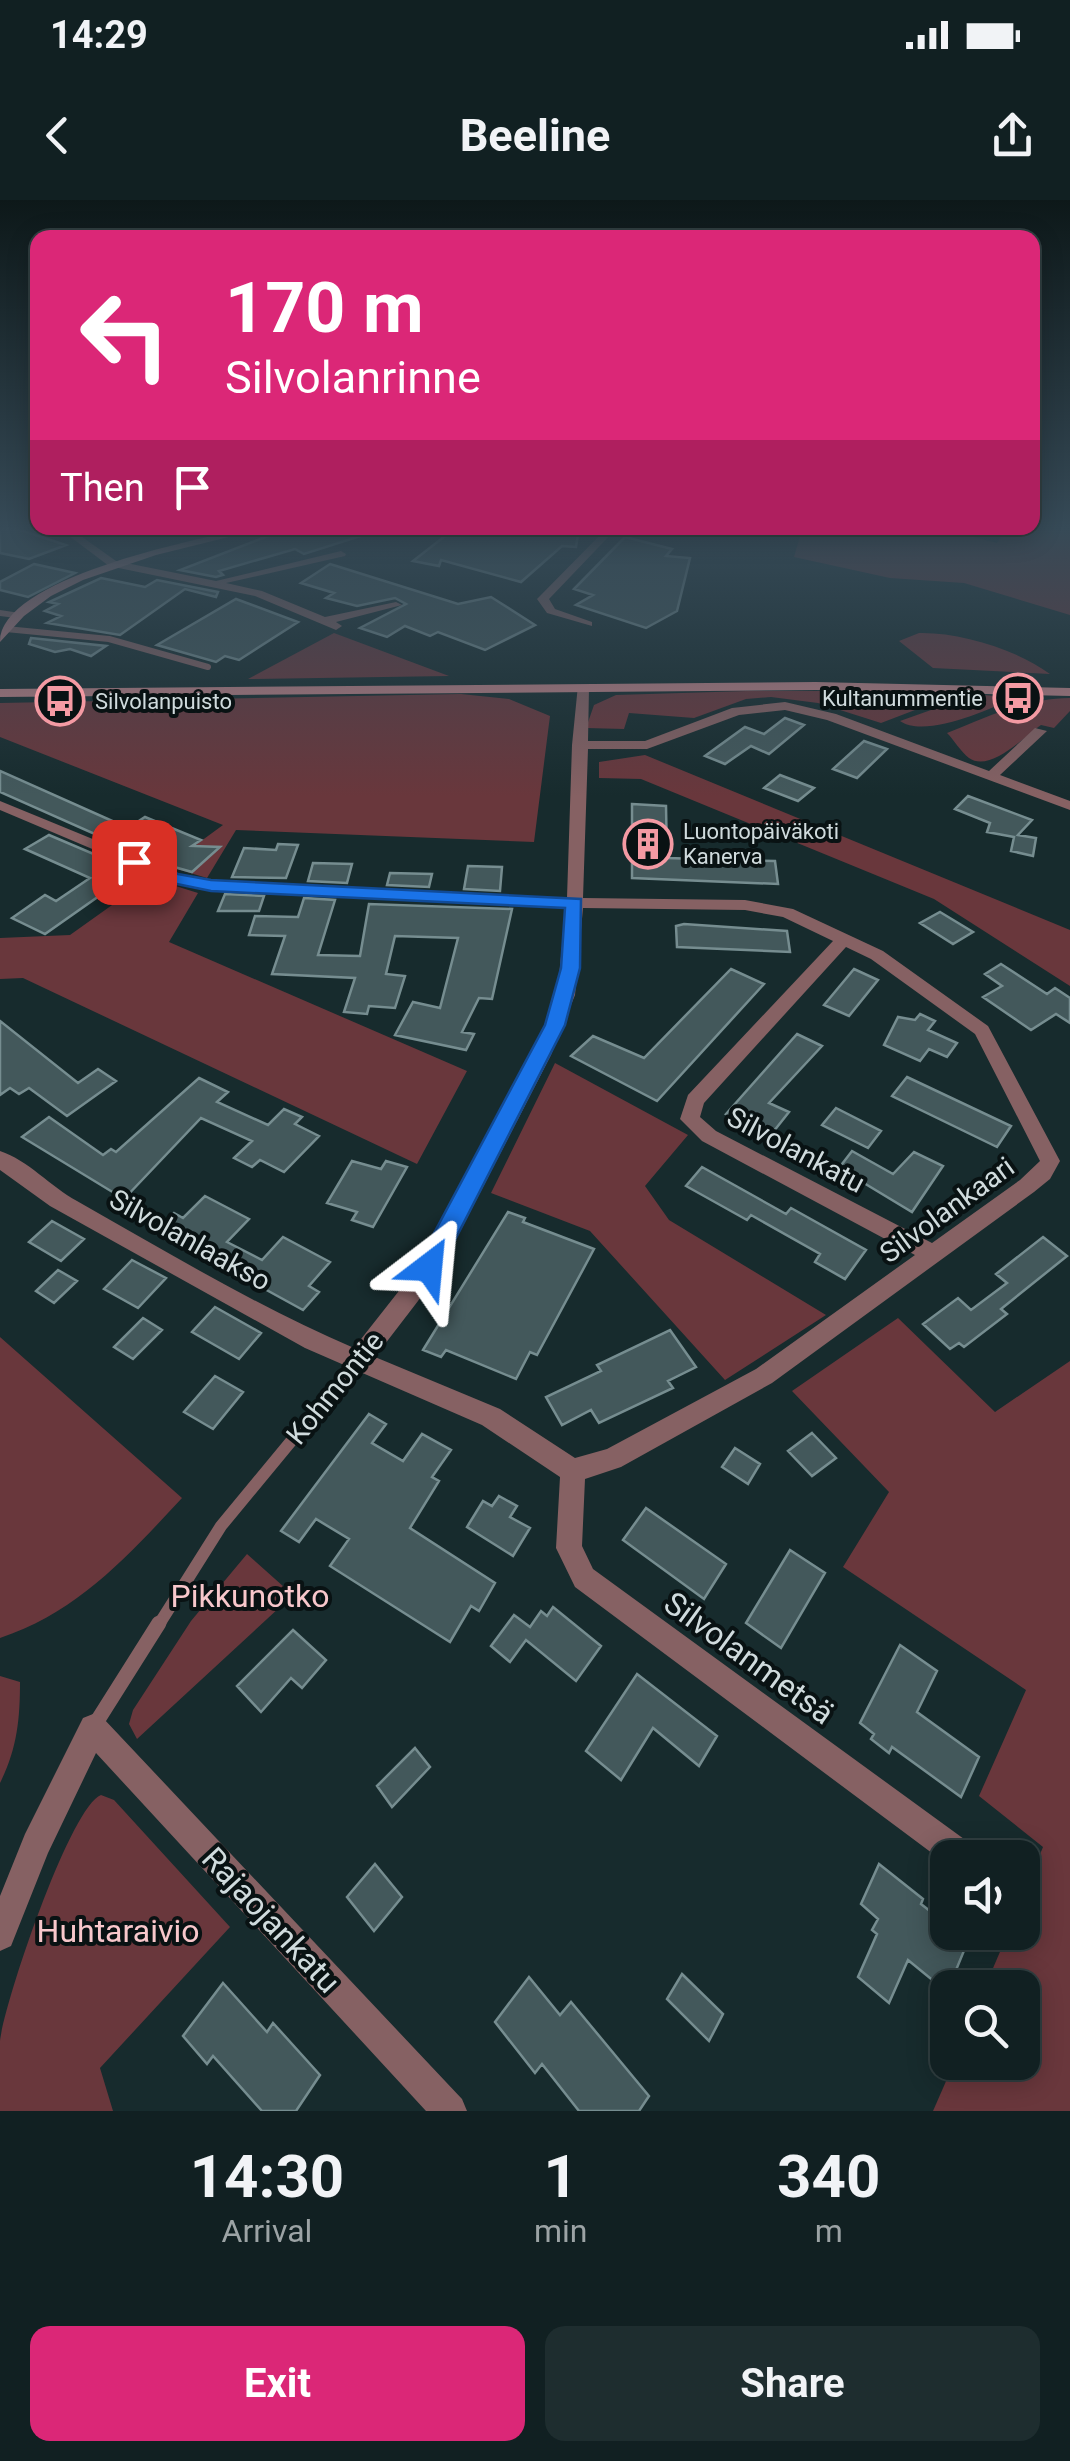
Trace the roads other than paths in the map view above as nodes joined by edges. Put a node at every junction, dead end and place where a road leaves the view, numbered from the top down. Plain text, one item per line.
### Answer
1 (319, 618) edge
2 (349, 618) edge
3 (573, 618) edge
4 (588, 624) dead end
5 (3, 634) edge
6 (208, 667) dead end
7 (583, 688) junction
8 (1070, 692) edge
9 (0, 693) edge
10 (1040, 731) dead end
11 (579, 746) junction
12 (988, 778) junction
13 (0, 805) edge
14 (1070, 806) edge
15 (575, 903) junction
16 (844, 939) junction
17 (0, 1159) edge
18 (932, 1254) junction
19 (359, 1358) junction
20 (573, 1471) junction
21 (93, 1728) junction
22 (940, 1840) edge
23 (0, 1935) edge
24 (450, 2111) edge

1 - 2 street
3 - 4 street
5 - 6 lane
7 - 8 main road
7 - 9 main road
7 - 11 street, Kohmontie
10 - 12 street
11 - 12 street
11 - 15 street, Kohmontie
12 - 14 street
13 - 15 street, Silvolankaari
15 - 16 street, Silvolankaari
15 - 19 street, Kohmontie
16 - 18 street, Silvolankaari
16 - 18 street, Silvolankatu
17 - 19 street, Silvolanlaakso
18 - 20 street, Silvolankaari
19 - 20 street
19 - 21 lane, Kohmontie
20 - 22 street, Silvolanmetsä
21 - 23 street, Kohmontie
21 - 24 street, Rajaojankatu

